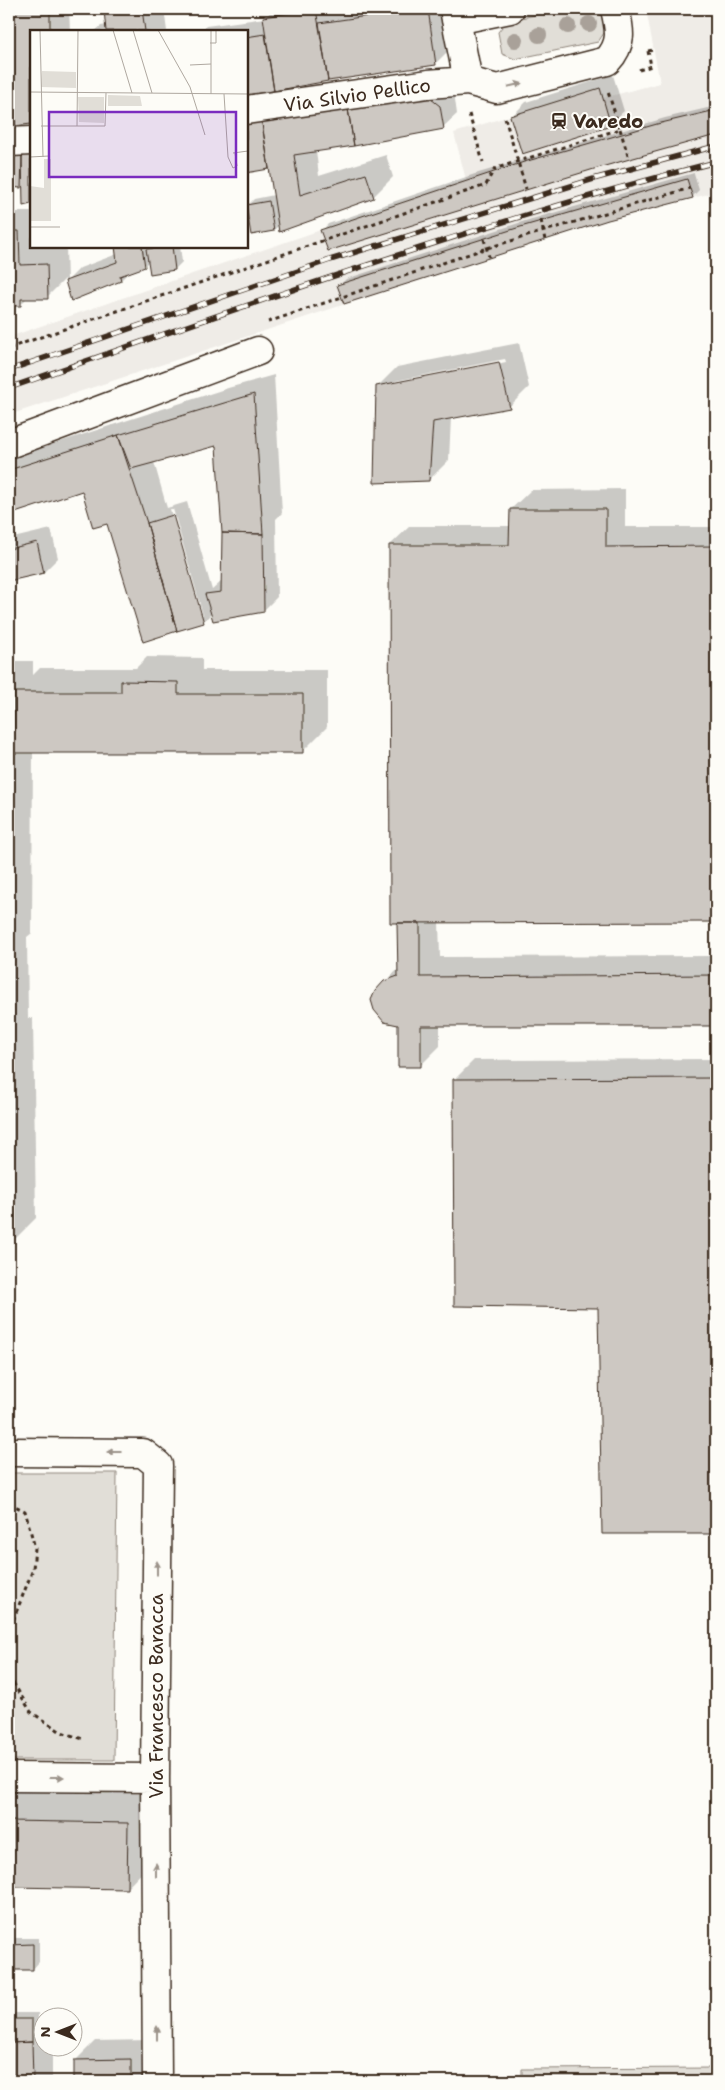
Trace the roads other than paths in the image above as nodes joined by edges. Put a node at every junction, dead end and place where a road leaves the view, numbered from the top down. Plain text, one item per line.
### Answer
1 (510, 9) edge
2 (615, 9) edge
3 (455, 14) edge
4 (468, 81) junction
5 (248, 110) edge
6 (30, 141) edge
7 (9, 142) edge
8 (258, 351) dead end
9 (9, 444) edge
10 (9, 1452) edge
11 (9, 1777) edge
12 (155, 1778) junction
13 (157, 2081) edge

1 - 3 street
4 -> 2 street, Via Silvio Pellico
3 - 4 street
4 - 5 street, Via Silvio Pellico
6 - 7 street
8 - 9 street
12 -> 10 street, Via Francesco Baracca
11 -> 12 street
13 -> 12 street, Via Francesco Baracca

